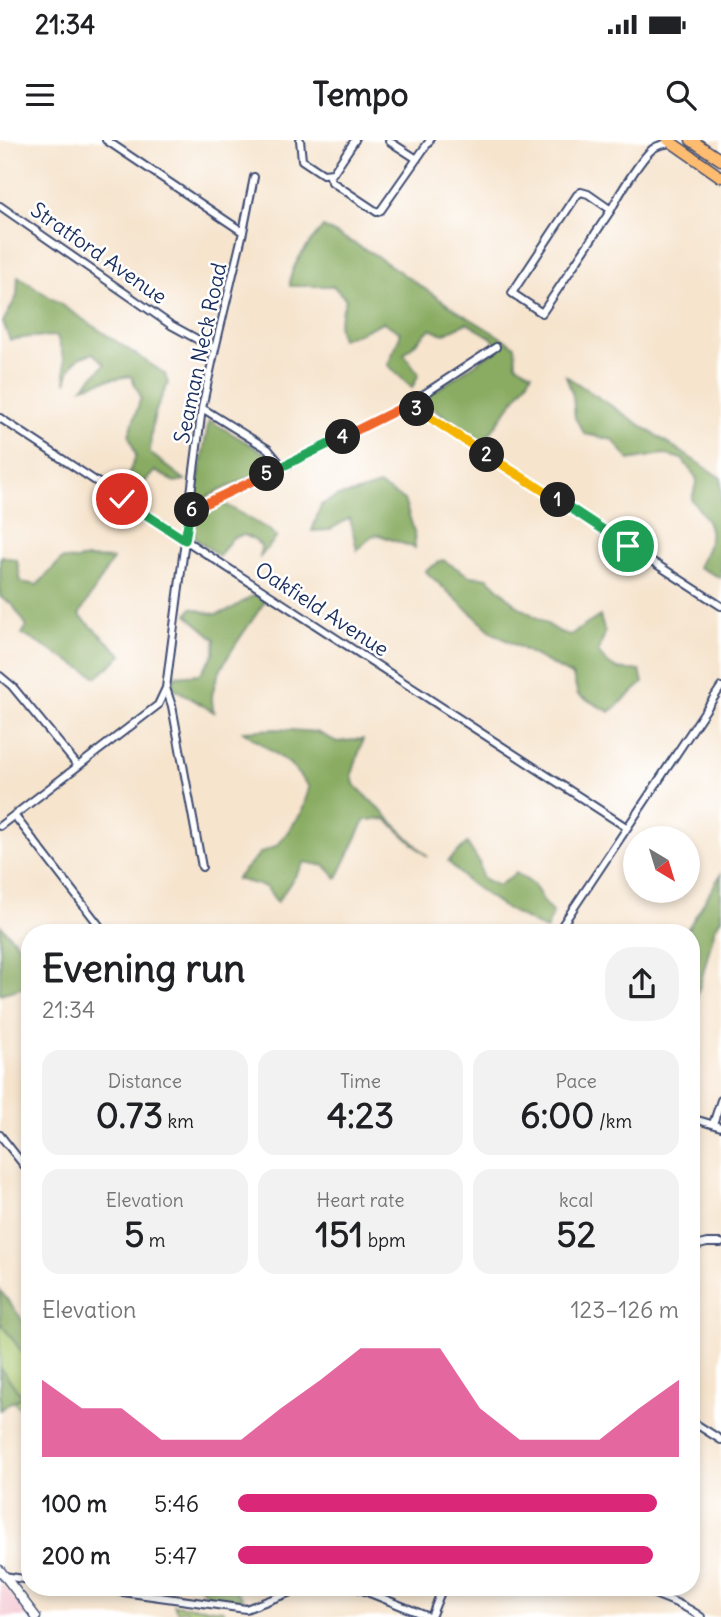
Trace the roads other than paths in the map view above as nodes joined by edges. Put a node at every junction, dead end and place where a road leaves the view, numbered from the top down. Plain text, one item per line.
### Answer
1 (106, 140) edge
2 (300, 140) edge
3 (355, 140) edge
4 (430, 140) edge
5 (652, 140) edge
6 (691, 140) edge
7 (389, 141) edge
8 (670, 142) edge
9 (651, 150) junction
10 (416, 159) junction
11 (721, 160) edge
12 (330, 174) junction
13 (254, 177) dead end
14 (721, 177) edge
15 (0, 206) edge
16 (611, 210) junction
17 (243, 232) junction
18 (496, 347) dead end
19 (215, 349) junction
20 (409, 404) junction
21 (202, 408) junction
22 (0, 418) edge
23 (283, 467) junction
24 (190, 511) junction
25 (185, 540) junction
26 (721, 606) edge
27 (0, 676) edge
28 (721, 687) edge
29 (166, 688) junction
30 (78, 766) junction
31 (14, 815) junction
32 (0, 826) edge
33 (624, 826) edge
34 (627, 826) edge
35 (623, 832) edge
36 (202, 867) dead end
37 (97, 924) edge
38 (563, 924) edge
39 (721, 1100) edge
40 (700, 1120) edge
41 (713, 1124) junction
42 (721, 1127) edge
43 (0, 1135) edge
44 (21, 1162) edge
45 (721, 1243) edge
46 (700, 1245) edge
47 (700, 1427) edge
48 (721, 1440) edge
49 (2, 1573) edge
50 (21, 1578) edge
51 (152, 1596) edge
52 (280, 1596) edge
53 (378, 1596) edge
54 (439, 1596) edge
55 (659, 1596) edge
56 (36, 1617) edge
57 (430, 1617) edge
58 (701, 1617) edge

1 - 17 street
2 - 12 street
3 - 12 street
4 - 10 street
5 - 9 street
6 - 11 main road
7 - 10 street
8 - 9 street
8 - 14 main road
9 - 16 street
10 - 12 street
13 - 17 street, Seaman Neck Road
15 - 19 street, Stratford Avenue
16 - 16 street
17 - 19 street, Seaman Neck Road
18 - 20 street
19 - 21 street, Seaman Neck Road
20 - 23 street
20 - 26 street
21 - 23 street
21 - 24 street, Seaman Neck Road
22 - 25 street, Oakfield Avenue
23 - 24 street
24 - 25 street, Seaman Neck Road
25 - 29 street, Seaman Neck Road
25 - 33 street, Oakfield Avenue
27 - 30 street
28 - 34 street
29 - 30 street
29 - 36 street, Seaman Neck Road
30 - 31 street
31 - 32 street
31 - 37 street
35 - 38 street
39 - 41 street
40 - 41 street
41 - 42 street
43 - 44 street
45 - 46 street
47 - 48 street
49 - 50 street
49 - 56 street
51 - 52 street
53 - 57 street
54 - 57 street
55 - 58 street

